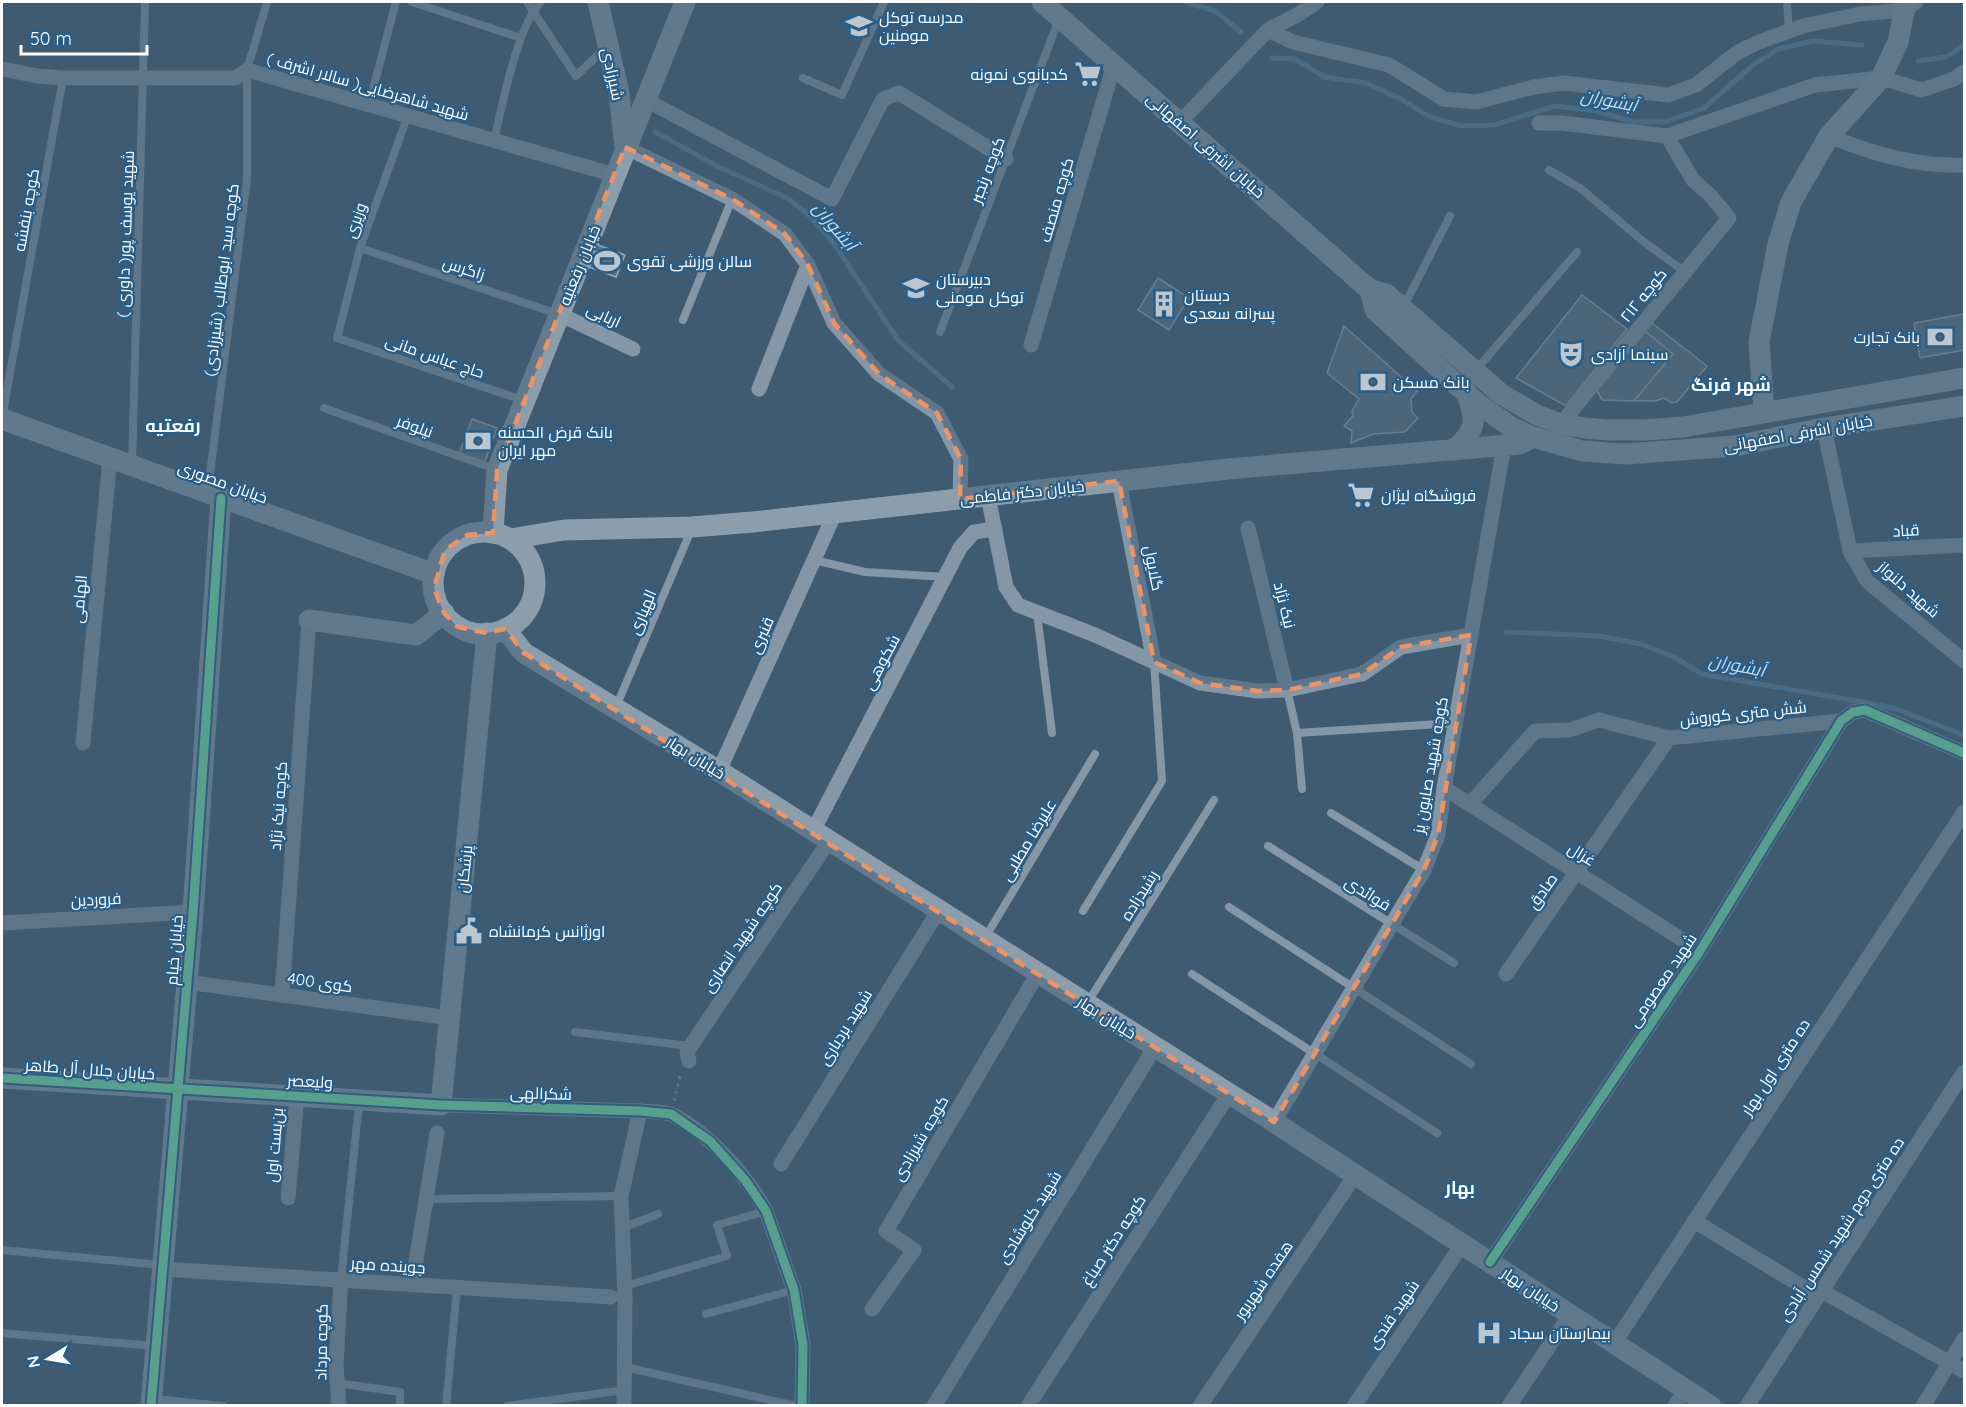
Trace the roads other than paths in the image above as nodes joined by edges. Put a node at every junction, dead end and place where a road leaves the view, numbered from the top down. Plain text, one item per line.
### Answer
1 (145, 2) edge
2 (267, 2) edge
3 (396, 2) edge
4 (412, 2) edge
5 (527, 2) edge
6 (541, 2) edge
7 (598, 2) edge
8 (685, 2) edge
9 (884, 2) edge
10 (1042, 2) edge
11 (1317, 2) edge
12 (1787, 2) edge
13 (1909, 4) edge
14 (533, 10) junction
15 (1059, 17) junction
16 (1268, 30) junction
17 (1789, 31) junction
18 (521, 38) junction
19 (607, 46) junction
20 (1114, 64) junction
21 (2, 69) edge
22 (247, 70) junction
23 (1965, 72) edge
24 (63, 78) junction
25 (143, 78) junction
26 (803, 78) dead end
27 (1881, 78) junction
28 (646, 100) junction
29 (369, 104) junction
30 (408, 115) junction
31 (1180, 122) junction
32 (1539, 123) dead end
33 (1667, 136) junction
34 (1829, 136) junction
35 (494, 140) junction
36 (625, 147) junction
37 (1006, 159) junction
38 (1965, 165) edge
39 (1549, 170) dead end
40 (615, 175) junction
41 (732, 199) junction
42 (1450, 216) dead end
43 (360, 248) junction
44 (1577, 252) dead end
45 (808, 265) junction
46 (1685, 272) junction
47 (1370, 290) junction
48 (1403, 308) junction
49 (559, 314) junction
50 (683, 320) dead end
51 (940, 332) dead end
52 (337, 338) joint
53 (1031, 345) dead end
54 (633, 349) dead end
55 (1474, 372) junction
56 (1965, 378) edge
57 (759, 389) dead end
58 (1466, 392) junction
59 (525, 401) junction
60 (1965, 405) edge
61 (324, 408) dead end
62 (1764, 412) junction
63 (2, 418) edge
64 (1561, 424) junction
65 (1824, 428) junction
66 (1533, 437) junction
67 (1504, 446) junction
68 (1454, 450) junction
69 (110, 459) junction
70 (132, 466) junction
71 (497, 470) junction
72 (1119, 481) junction
73 (214, 495) junction
74 (988, 496) junction
75 (960, 499) junction
76 (835, 513) junction
77 (692, 527) junction
78 (1248, 528) dead end
79 (994, 529) junction
80 (502, 536) junction
81 (1965, 545) edge
82 (1850, 551) junction
83 (814, 560) junction
84 (434, 574) junction
85 (945, 578) junction
86 (1036, 612) junction
87 (444, 614) junction
88 (309, 620) joint
89 (496, 631) junction
90 (1470, 635) junction
91 (1965, 660) edge
92 (1154, 662) junction
93 (1287, 690) junction
94 (616, 707) junction
95 (1847, 717) junction
96 (1455, 723) junction
97 (1052, 733) dead end
98 (1297, 733) junction
99 (1669, 738) junction
100 (83, 743) dead end
101 (1965, 753) edge
102 (1095, 754) dead end
103 (719, 771) junction
104 (1444, 788) junction
105 (1302, 789) dead end
106 (1214, 800) dead end
107 (1470, 804) junction
108 (1965, 812) edge
109 (1331, 813) dead end
110 (821, 836) junction
111 (1268, 846) dead end
112 (1424, 870) junction
113 (1577, 872) junction
114 (1229, 907) dead end
115 (939, 910) junction
116 (1083, 911) dead end
117 (193, 912) junction
118 (2, 923) edge
119 (1392, 924) junction
120 (984, 939) junction
121 (1701, 951) junction
122 (1454, 963) dead end
123 (1038, 973) junction
124 (1192, 974) dead end
125 (1506, 974) dead end
126 (186, 982) junction
127 (1353, 989) junction
128 (282, 995) junction
129 (1087, 1004) junction
130 (450, 1018) junction
131 (575, 1032) dead end
132 (1155, 1047) junction
133 (689, 1054) joint
134 (1314, 1055) junction
135 (1471, 1064) dead end
136 (1965, 1072) edge
137 (2, 1078) edge
138 (177, 1089) junction
139 (1229, 1094) junction
140 (297, 1096) junction
141 (360, 1099) junction
142 (441, 1105) junction
143 (640, 1111) junction
144 (1274, 1122) junction
145 (437, 1133) dead end
146 (1437, 1133) dead end
147 (781, 1164) dead end
148 (1356, 1174) junction
149 (621, 1196) junction
150 (288, 1198) dead end
151 (426, 1199) junction
152 (765, 1211) junction
153 (658, 1214) dead end
154 (1695, 1221) junction
155 (622, 1228) junction
156 (1462, 1244) junction
157 (2, 1250) edge
158 (1490, 1262) junction
159 (162, 1267) junction
160 (341, 1280) junction
161 (412, 1285) junction
162 (625, 1286) junction
163 (457, 1288) junction
164 (794, 1290) junction
165 (1820, 1293) junction
166 (611, 1297) dead end
167 (872, 1309) dead end
168 (706, 1314) dead end
169 (1570, 1315) junction
170 (2, 1333) edge
171 (1965, 1339) edge
172 (1615, 1342) junction
173 (156, 1346) junction
174 (1950, 1362) junction
175 (626, 1367) junction
176 (1965, 1371) edge
177 (337, 1383) junction
178 (624, 1398) edge
179 (1680, 1398) edge
180 (151, 1402) edge
181 (223, 1406) edge
182 (339, 1406) edge
183 (400, 1406) edge
184 (446, 1406) edge
185 (507, 1406) edge
186 (796, 1406) edge
187 (802, 1406) edge
188 (934, 1406) edge
189 (1028, 1406) edge
190 (1200, 1406) edge
191 (1354, 1406) edge
192 (1509, 1406) edge
193 (1711, 1406) edge
194 (1747, 1406) edge
195 (1923, 1406) edge

1 - 25 lane, شهید یوسف پور( داوری )
2 - 22 lane, کوچه سید ابوطالب (شیرزادی)
3 - 29 lane
4 - 18 lane
5 - 14 lane
6 - 14 lane
7 - 19 main road, شیرزادی
8 - 28 main road, خیابان رفعتیه
9 - 26 lane
10 - 15 main road, خیابان اشرفی اصفهانی
11 - 16 street
12 - 17 lane
13 - 17 street
13 - 27 main road
14 - 18 lane
14 - 19 lane
15 - 20 main road, خیابان اشرفی اصفهانی
15 - 37 lane, کوچه رنجبر
16 - 17 street
16 - 31 street
18 - 35 lane
19 - 36 main road, شیرزادی
20 - 31 main road, خیابان اشرفی اصفهانی
20 - 53 street, کوچه منصف
21 - 24 street, شهید شاهرضایی( سالار اشرف )
22 - 25 street, شهید شاهرضایی( سالار اشرف )
22 - 29 street, شهید شاهرضایی( سالار اشرف )
22 - 73 lane, کوچه سید ابوطالب (شیرزادی)
23 - 27 street
24 - 25 street, شهید شاهرضایی( سالار اشرف )
24 - 63 lane, کوچه بنفشه
25 - 70 lane, شهید یوسف پور( داوری )
27 - 33 street
27 - 34 main road
28 - 36 main road, خیابان رفعتیه
28 - 37 street
29 - 30 street, شهید شاهرضایی( سالار اشرف )
30 - 35 street, شهید شاهرضایی( سالار اشرف )
30 - 43 lane, وزیری
31 - 47 main road, خیابان اشرفی اصفهانی
32 - 33 street
33 - 46 street, کوچه ۲۱۲
34 - 38 street
34 - 62 main road
35 - 40 street, شهید شاهرضایی( سالار اشرف )
36 - 40 main road, خیابان رفعتیه
36 - 41 street
37 - 51 lane, کوچه رنجبر
39 - 46 lane
40 - 49 main road, خیابان رفعتیه
41 - 45 street
41 - 50 lane
42 - 48 lane
43 - 49 lane, زاگرس
43 - 52 lane, وزیری
44 - 55 lane
45 - 57 street
45 - 75 street
46 - 64 street, کوچه ۲۱۲
47 - 48 main road, خیابان اشرفی اصفهانی
47 - 58 main road, خیابان اشرفی اصفهانی
48 - 55 main road, خیابان اشرفی اصفهانی
49 - 54 street, اربابی
49 - 59 main road, خیابان رفعتیه
52 - 59 lane, حاج عباس مانی
55 - 64 main road, خیابان اشرفی اصفهانی
56 - 62 main road, خیابان اشرفی اصفهانی
58 - 66 main road, خیابان اشرفی اصفهانی
58 - 68 main road
59 - 71 main road, خیابان رفعتیه
60 - 65 main road, خیابان اشرفی اصفهانی
61 - 71 lane, نیلوفر
62 - 64 main road, خیابان اشرفی اصفهانی
63 - 69 main road, خیابان مصوری
65 - 66 main road, خیابان اشرفی اصفهانی
65 - 82 street, شهید دلنواز
66 - 67 main road, خیابان دکتر فاطمی
67 - 68 main road, خیابان دکتر فاطمی
67 - 90 street, کوچه شهید صابون پز
68 - 72 main road, خیابان دکتر فاطمی
69 - 70 main road, خیابان مصوری
69 - 100 street, الهامی
70 - 73 main road, خیابان مصوری
71 - 80 main road, خیابان رفعتیه
72 - 74 main road, خیابان دکتر فاطمی
72 - 92 street, گلایول
73 - 84 main road, خیابان مصوری
73 - 117 main road, خیابان خیام
74 - 75 main road, خیابان دکتر فاطمی
74 - 79 street
75 - 76 main road, خیابان دکتر فاطمی
76 - 77 main road, خیابان دکتر فاطمی
76 - 83 street, قنبری
77 - 80 main road, خیابان دکتر فاطمی
77 - 94 lane, الهیاری
78 - 93 street, نیک نژاد
79 - 85 street, شکوهی
79 - 86 street
80 - 84 main road
80 - 89 main road
81 - 82 street, قباد
82 - 91 street, شهید دلنواز
83 - 85 lane
83 - 103 street, قنبری
84 - 87 main road
85 - 110 street, شکوهی
86 - 92 street
86 - 97 lane
87 - 88 main road
87 - 89 main road
88 - 128 street, کوچه نیک نژاد
89 - 94 main road, خیابان بهار
89 - 130 main road, پزشکان
90 - 93 street
90 - 96 street, کوچه شهید صابون پز
92 - 93 street
92 - 116 lane
93 - 98 lane
94 - 103 main road, خیابان بهار
95 - 99 street, شش متری کوروش
95 - 101 street, شش متری کوروش
95 - 121 street, شهید معصومی
96 - 98 lane
96 - 104 street, کوچه شهید صابون پز
98 - 105 lane
99 - 107 street, شش متری کوروش
99 - 113 street, صادق
102 - 120 lane, علیرضا مطلبی
103 - 110 main road, خیابان بهار
104 - 107 street, غزال
104 - 112 street, کوچه شهید صابون پز
106 - 129 lane, رشیدزاده
107 - 113 street, غزال
108 - 154 street, ده متری اول بهار
109 - 112 lane
110 - 115 main road, خیابان بهار
110 - 133 street, کوچه شهید انصاری
111 - 119 lane, فوائدی
112 - 119 street, کوچه شهید صابون پز
113 - 121 street, غزال
113 - 125 street, صادق
114 - 127 lane
115 - 120 main road, خیابان بهار
115 - 147 street, شهید بردباری
117 - 118 street, فروردین
117 - 126 main road, خیابان خیام
119 - 122 lane, فوائدی
119 - 127 street, کوچه شهید صابون پز
120 - 123 main road, خیابان بهار
121 - 158 street, شهید معصومی
123 - 129 main road, خیابان بهار
123 - 167 street, کوچه شیرزادی
124 - 134 lane
126 - 128 street, کوی 400
126 - 138 main road, خیابان خیام
127 - 134 street, کوچه شهید صابون پز
127 - 135 lane
128 - 130 street, کوی 400
129 - 132 main road, خیابان بهار
130 - 142 main road, پزشکان
131 - 133 lane
132 - 139 main road, خیابان بهار
132 - 188 street, شهید کلوشادی
134 - 144 street, کوچه شهید صابون پز
134 - 146 lane
136 - 165 street, ده متری دوم شهید شمس آبادی
137 - 138 main road, خیابان جلال آل طاهر
138 - 140 main road, ولیعصر
138 - 159 main road, خیابان خیام
139 - 144 main road, خیابان بهار
139 - 189 street, کوچه دکتر صباغ
140 - 141 main road, ولیعصر
140 - 150 street, بن‌بست اول
141 - 142 main road, ولیعصر
141 - 160 lane
142 - 143 street, شکرالهی
143 - 149 street
143 - 152 street, شکرالهی
144 - 148 main road, خیابان بهار
145 - 151 street
148 - 156 main road, خیابان بهار
148 - 190 street, هفده شهریور
149 - 151 lane
149 - 155 street
151 - 161 street
152 - 162 lane
152 - 164 street
153 - 155 lane
154 - 165 street
154 - 172 street, ده متری اول بهار
155 - 162 street
156 - 158 main road, خیابان بهار
156 - 191 street, شهید قندی
157 - 159 lane
158 - 169 main road, خیابان بهار
159 - 160 street, جوینده مهر
159 - 173 main road, خیابان خیام
160 - 161 street, جوینده مهر
160 - 177 street, کوچه مرداد
161 - 163 street, جوینده مهر
162 - 175 street
163 - 166 street, جوینده مهر
163 - 184 lane
164 - 168 lane
164 - 187 street
165 - 174 street
165 - 194 street, ده متری دوم شهید شمس آبادی
169 - 172 main road, خیابان بهار
169 - 192 street
170 - 173 lane
171 - 174 street
172 - 179 main road, خیابان بهار
173 - 180 main road, خیابان خیام
174 - 176 street
174 - 195 street
175 - 178 street
175 - 186 lane
177 - 182 street, کوچه مرداد
177 - 183 lane
178 - 185 lane
179 - 193 main road, خیابان بهار
180 - 181 lane

